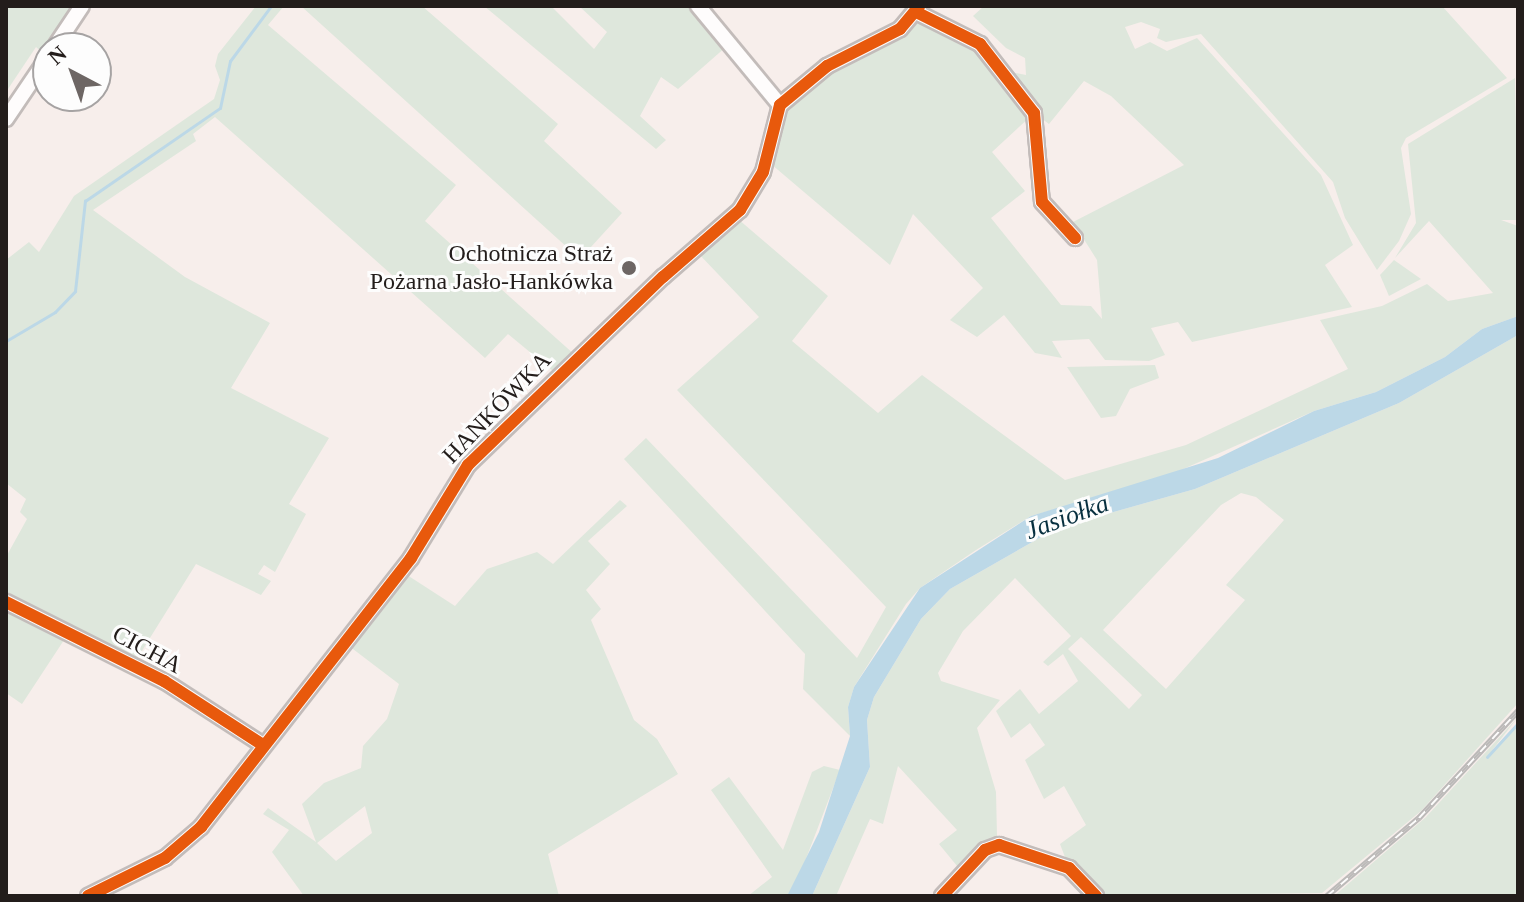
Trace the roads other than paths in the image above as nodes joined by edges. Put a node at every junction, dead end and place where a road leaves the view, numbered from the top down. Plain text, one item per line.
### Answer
1 (82, 6) edge
2 (698, 6) edge
3 (918, 9) edge
4 (65, 32) edge
5 (32, 81) edge
6 (780, 105) junction
7 (6, 119) edge
8 (1075, 238) dead end
9 (6, 602) edge
10 (263, 745) junction
11 (88, 896) edge
12 (942, 896) edge
13 (1096, 896) edge

1 - 4 street
2 - 6 street
3 - 6 street
3 - 8 street
5 - 7 street
6 - 10 street, HANKÓWKA
9 - 10 street, CICHA
10 - 11 street, HANKÓWKA
12 - 13 street

